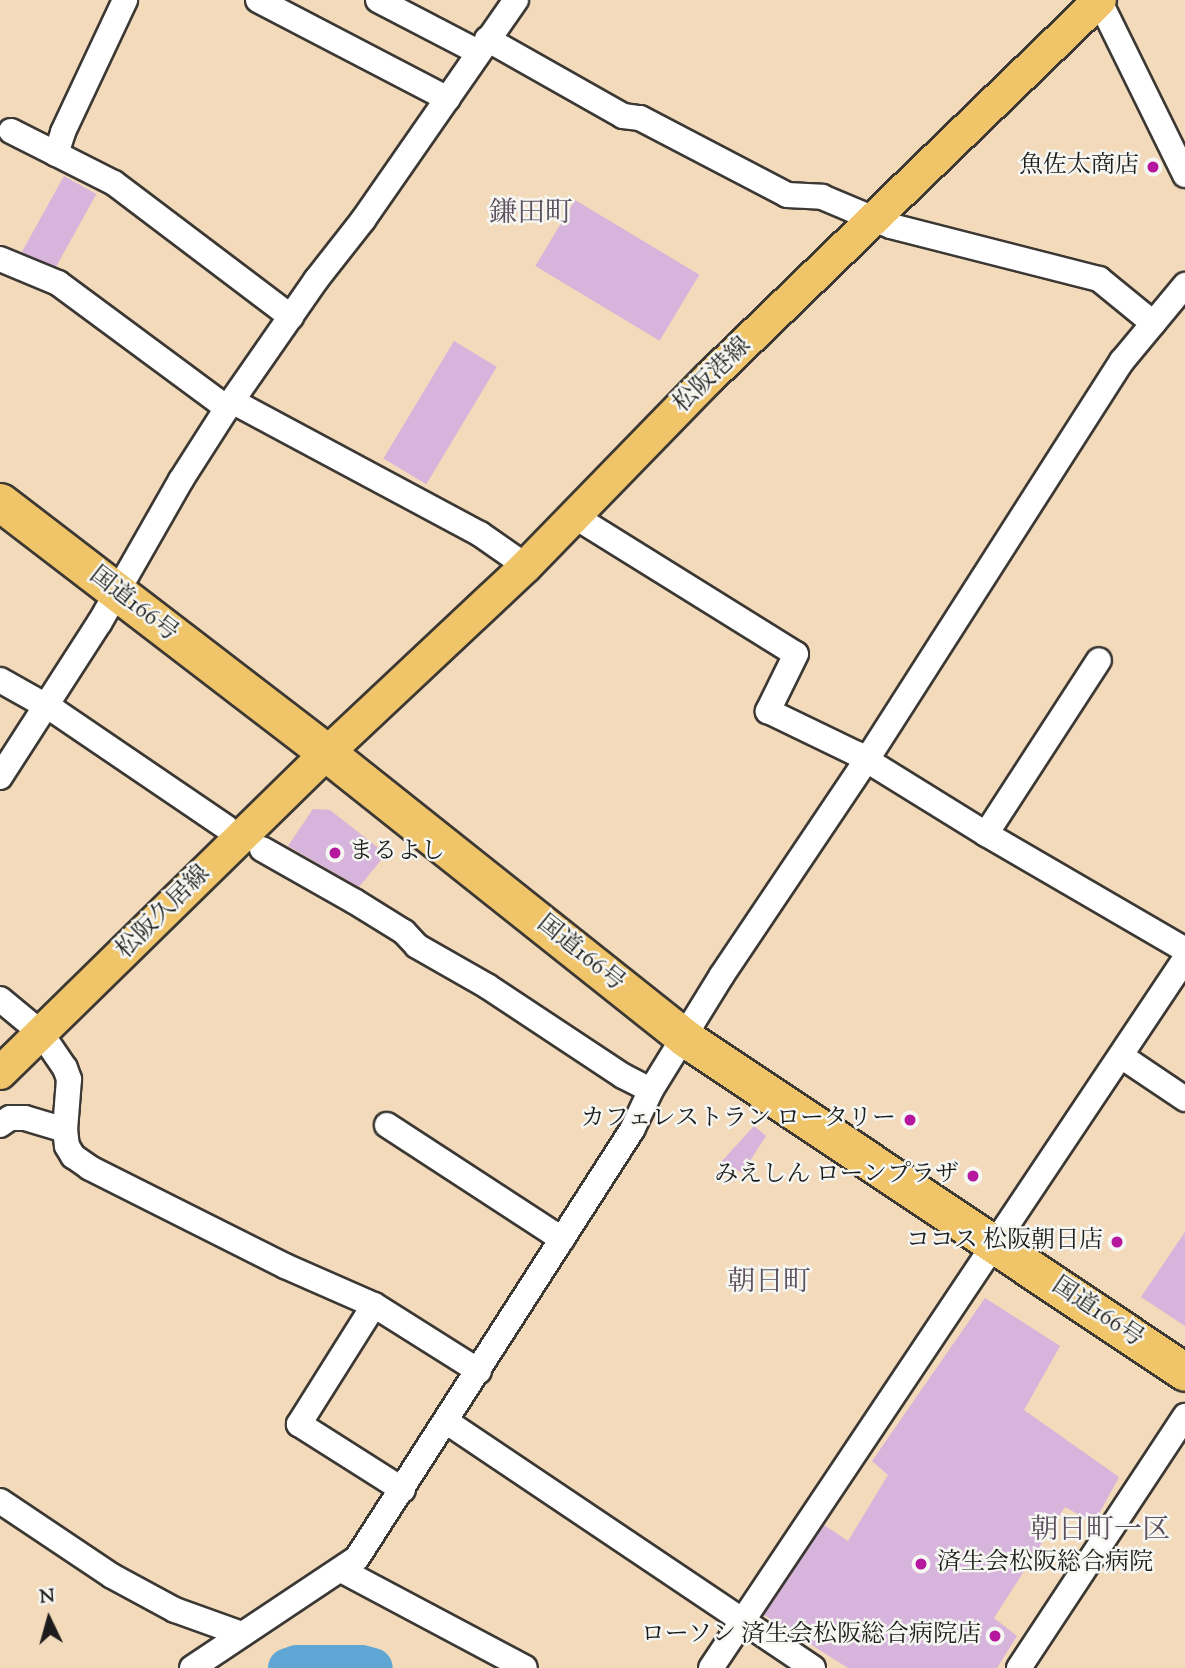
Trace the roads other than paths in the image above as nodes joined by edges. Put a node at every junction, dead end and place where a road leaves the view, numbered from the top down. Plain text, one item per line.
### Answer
1 (125, 0) edge
2 (258, 0) edge
3 (379, 0) edge
4 (516, 0) edge
5 (1099, 0) edge
6 (483, 46) junction
7 (447, 99) junction
8 (11, 131) dead end
9 (57, 154) junction
10 (1185, 175) edge
11 (876, 220) junction
12 (0, 259) edge
13 (1185, 285) edge
14 (291, 317) junction
15 (1153, 323) junction
16 (229, 405) junction
17 (0, 502) edge
18 (574, 516) junction
19 (526, 566) junction
20 (117, 592) junction
21 (1099, 660) dead end
22 (0, 680) edge
23 (47, 707) junction
24 (327, 753) junction
25 (866, 761) junction
26 (0, 777) edge
27 (226, 827) dead end
28 (986, 834) junction
29 (262, 849) dead end
30 (1185, 950) edge
31 (1185, 959) edge
32 (0, 999) edge
33 (41, 1034) junction
34 (685, 1038) junction
35 (1121, 1056) junction
36 (0, 1073) edge
37 (651, 1090) junction
38 (1185, 1099) edge
39 (0, 1125) edge
40 (387, 1125) dead end
41 (65, 1130) junction
42 (562, 1240) junction
43 (994, 1244) junction
44 (374, 1305) junction
45 (479, 1371) junction
46 (1185, 1372) edge
47 (1185, 1416) edge
48 (447, 1422) junction
49 (404, 1490) junction
50 (0, 1501) edge
51 (341, 1570) junction
52 (742, 1622) junction
53 (242, 1633) junction
54 (516, 1664) edge
55 (192, 1668) edge
56 (711, 1668) edge
57 (813, 1668) edge
58 (1019, 1668) edge

1 - 9 street
2 - 7 street
3 - 6 street
4 - 6 street
5 - 10 street
5 - 11 main road, 松阪港線
6 - 7 street
6 - 11 street
7 - 14 street
8 - 9 street
9 - 14 street
11 - 15 street
11 - 18 main road, 松阪港線
12 - 16 street
13 - 15 street
14 - 16 street
15 - 25 street
16 - 19 street
16 - 20 street
17 - 20 highway, 国道166号
18 - 19 main road, 松阪港線
18 - 25 street
19 - 24 main road, 松阪港線
20 - 23 street
20 - 24 highway, 国道166号
21 - 28 street
22 - 23 street
23 - 26 street
23 - 27 street
24 - 33 main road, 松阪久居線
24 - 34 highway, 国道166号
25 - 28 street
25 - 34 street
28 - 30 street
29 - 37 street
31 - 35 street
32 - 33 street
33 - 36 main road, 松阪久居線
33 - 41 street
34 - 37 street
34 - 43 highway, 国道166号
35 - 38 street
35 - 43 street
37 - 42 street
39 - 41 street
40 - 42 street
41 - 44 street
42 - 45 street
43 - 46 highway, 国道166号
43 - 52 street
44 - 45 street
44 - 49 street
45 - 48 street
47 - 58 street
48 - 49 street
48 - 52 street
49 - 51 street
50 - 53 street
51 - 53 street
51 - 54 street
52 - 56 street
52 - 57 street
53 - 55 street

